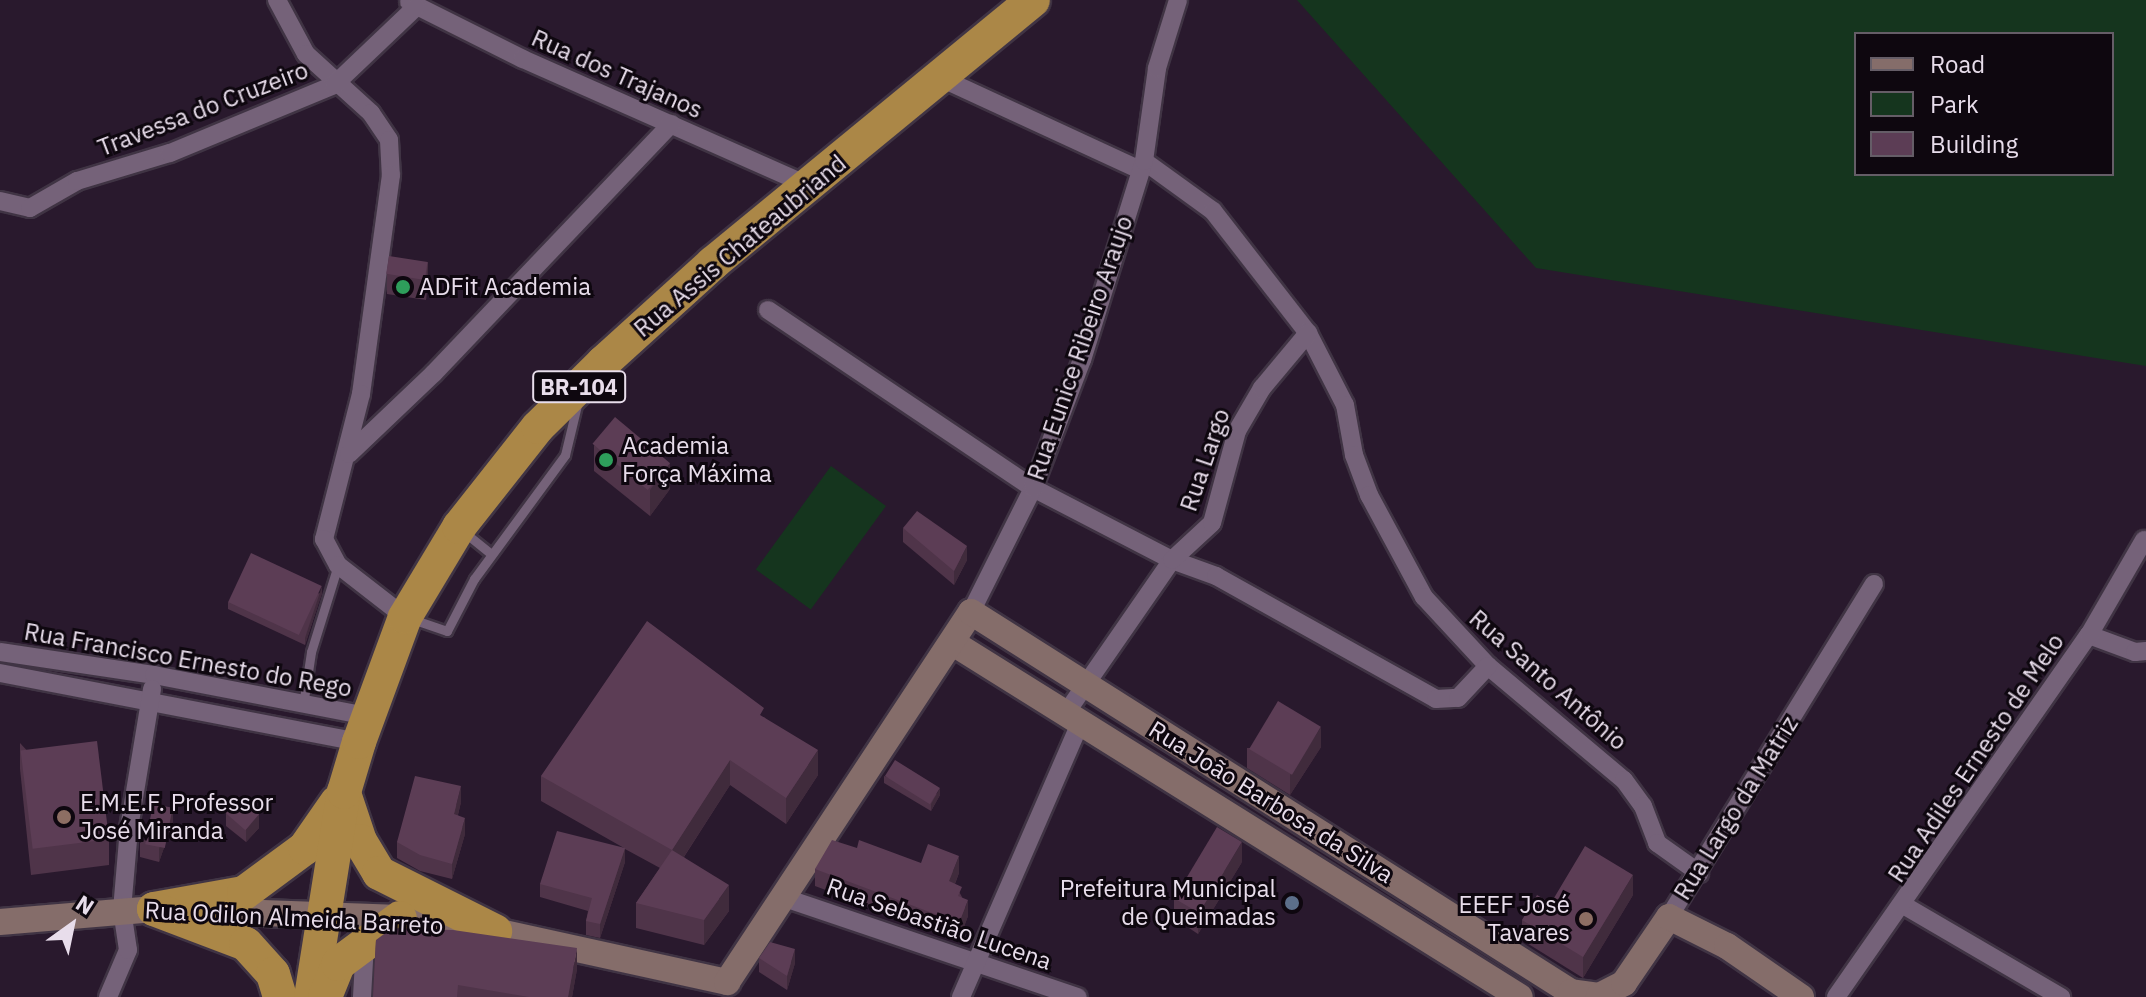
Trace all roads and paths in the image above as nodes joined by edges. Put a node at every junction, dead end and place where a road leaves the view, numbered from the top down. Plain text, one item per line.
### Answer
1 (277, 0) edge
2 (1033, 0) edge
3 (1178, 0) edge
4 (411, 3) edge
5 (941, 78) junction
6 (334, 85) junction
7 (671, 124) junction
8 (1142, 166) junction
9 (811, 186) junction
10 (0, 201) edge
11 (768, 310) dead end
12 (1308, 333) junction
13 (583, 383) junction
14 (349, 454) junction
15 (1033, 488) junction
16 (459, 527) junction
17 (2144, 540) edge
18 (491, 554) junction
19 (1172, 560) junction
20 (338, 565) junction
21 (1874, 584) dead end
22 (971, 612) junction
23 (405, 617) junction
24 (2089, 635) junction
25 (953, 643) junction
26 (2146, 651) edge
27 (0, 652) edge
28 (1488, 666) junction
29 (0, 673) edge
30 (154, 675) junction
31 (1084, 684) junction
32 (151, 698) junction
33 (303, 705) junction
34 (1073, 718) junction
35 (363, 729) junction
36 (344, 792) junction
37 (1699, 873) junction
38 (785, 898) junction
39 (1905, 906) junction
40 (138, 909) junction
41 (323, 915) junction
42 (1669, 917) junction
43 (400, 918) junction
44 (0, 922) edge
45 (495, 931) junction
46 (365, 944) junction
47 (975, 962) junction
48 (723, 989) edge
49 (1571, 992) joint
50 (108, 997) edge
51 (280, 997) edge
52 (311, 997) edge
53 (325, 997) edge
54 (362, 997) edge
55 (961, 997) edge
56 (1078, 997) edge
57 (1520, 997) edge
58 (1801, 997) edge
59 (1836, 997) edge
60 (2061, 997) edge

1 - 6 street
2 - 5 highway, Rua Assis Chateaubriand / BR-104
3 - 8 street, Rua Eunice Ribeiro Araujo
4 - 6 street, Travessa do Cruzeiro
4 - 7 street, Rua dos Trajanos
5 - 8 street, Rua Santo Antônio
5 - 9 highway, Rua Assis Chateaubriand / BR-104
6 - 10 street, Travessa do Cruzeiro
6 - 14 street
7 - 9 street, Rua dos Trajanos
7 - 14 street
8 - 12 street, Rua Santo Antônio
8 - 15 street, Rua Eunice Ribeiro Araujo
9 - 13 highway, Rua Assis Chateaubriand / BR-104
11 - 15 street
12 - 19 street, Rua Largo
12 - 28 street, Rua Santo Antônio
13 - 16 highway, Rua Assis Chateaubriand / BR-104
13 - 18 lane
14 - 20 street
15 - 19 street
15 - 22 street, Rua Eunice Ribeiro Araujo
16 - 18 lane
16 - 23 highway, Rua Assis Chateaubriand / BR-104
17 - 24 street, Rua Adiles Ernesto de Melo
18 - 23 lane
19 - 28 street
19 - 31 street, Rua Largo
20 - 23 street
20 - 33 lane
21 - 37 street, Rua Largo da Matriz
22 - 25 street, Rua Eunice Ribeiro Araujo
22 - 31 street, Rua João Barbosa da Silva
23 - 35 highway, Rua Assis Chateaubriand / BR-104
24 - 26 street
24 - 39 street, Rua Adiles Ernesto de Melo
25 - 34 street, Rua João Barbosa da Silva
25 - 38 street, Rua Eunice Ribeiro Araujo
27 - 30 street, Rua Francisco Ernesto do Rego
28 - 37 street, Rua Santo Antônio
29 - 32 street, Rua Francisco Ernesto do Rego
30 - 32 street
30 - 33 street, Rua Francisco Ernesto do Rego
31 - 34 street, Rua Largo
31 - 49 street, Rua João Barbosa da Silva
32 - 35 street, Rua Francisco Ernesto do Rego
32 - 40 street
33 - 35 street, Rua Francisco Ernesto do Rego
34 - 47 street, Rua Largo
34 - 57 street, Rua João Barbosa da Silva
35 - 36 highway, Rua Assis Chateaubriand / BR-104
36 - 40 highway
36 - 41 highway, Rua Assis Chateaubriand / BR-104
36 - 45 highway
37 - 42 street, Rua Largo da Matriz
38 - 47 street, Rua Sebastião Lucena
38 - 48 street, Rua Eunice Ribeiro Araujo
39 - 59 street, Rua Adiles Ernesto de Melo
39 - 60 street
40 - 41 street, Rua Odilon Almeida Barreto
40 - 44 street, Rua Odilon Almeida Barreto
40 - 50 street
40 - 51 highway
41 - 43 street, Rua Odilon Almeida Barreto
41 - 52 highway, BR-104
42 - 49 street, Rua Largo da Matriz
42 - 58 street
43 - 45 street, Rua Odilon Almeida Barreto
43 - 46 highway
45 - 48 street, Rua Odilon Almeida Barreto
46 - 53 highway
46 - 54 street
47 - 55 street, Rua Largo
47 - 56 street, Rua Sebastião Lucena

